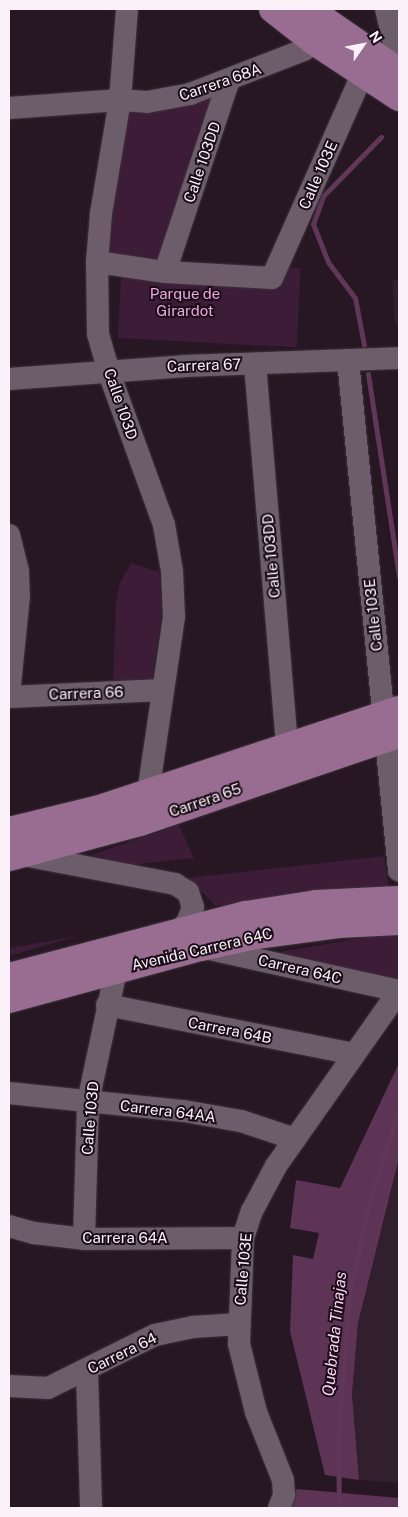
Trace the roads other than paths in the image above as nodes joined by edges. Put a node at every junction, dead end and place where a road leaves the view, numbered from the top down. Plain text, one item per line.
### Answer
1 (127, 9) edge
2 (273, 9) edge
3 (308, 9) edge
4 (386, 9) edge
5 (321, 34) junction
6 (398, 71) edge
7 (363, 73) junction
8 (229, 80) junction
9 (399, 98) edge
10 (120, 100) junction
11 (9, 108) edge
12 (97, 262) junction
13 (165, 272) junction
14 (399, 358) edge
15 (348, 360) junction
16 (255, 364) junction
17 (108, 370) junction
18 (9, 379) edge
19 (9, 536) edge
20 (163, 690) junction
21 (9, 696) edge
22 (392, 724) edge
23 (287, 747) junction
24 (148, 794) junction
25 (9, 831) edge
26 (15, 856) edge
27 (399, 870) edge
28 (399, 900) edge
29 (399, 920) edge
30 (178, 932) junction
31 (201, 947) junction
32 (116, 970) junction
33 (9, 977) edge
34 (399, 991) edge
35 (9, 999) edge
36 (107, 1005) junction
37 (354, 1054) junction
38 (9, 1093) edge
39 (88, 1102) junction
40 (295, 1138) junction
41 (9, 1226) edge
42 (243, 1238) junction
43 (84, 1239) junction
44 (238, 1324) junction
45 (87, 1371) junction
46 (9, 1386) edge
47 (281, 1502) edge
48 (91, 1508) edge

1 - 10 street, Calle 103D
2 - 5 main road
3 - 5 main road
4 - 6 street
5 - 6 main road
5 - 7 main road
5 - 8 street, Carrera 68A
7 - 9 main road
7 - 13 street, Calle 103E
8 - 10 street, Carrera 68A
8 - 13 street, Calle 103DD
10 - 11 street, Carrera 68A
10 - 12 street, Calle 103D
12 - 13 street
12 - 17 street, Calle 103D
14 - 15 street, Carrera 67
15 - 16 street, Carrera 67
15 - 22 street, Calle 103E
16 - 17 street, Carrera 67
16 - 23 street, Calle 103DD
17 - 18 street, Carrera 67
17 - 20 street, Calle 103D
19 - 21 street
20 - 21 street, Carrera 66
20 - 24 street, Calle 103D
22 - 23 main road, Carrera 65
22 - 26 main road, Carrera 65
22 - 27 street, Calle 103E
23 - 24 main road, Carrera 65
24 - 25 main road, Carrera 65
26 - 30 street
28 - 30 main road, Avenida Carrera 64C
29 - 31 main road, Avenida Carrera 64C
30 - 33 main road, Avenida Carrera 64C
31 - 32 main road, Avenida Carrera 64C
31 - 34 street, Carrera 64C
32 - 35 main road, Avenida Carrera 64C
32 - 36 street, Calle 103D
34 - 37 street, Calle 103E
36 - 37 street, Carrera 64B
36 - 39 street, Calle 103D
37 - 40 street, Calle 103E
38 - 39 street, Carrera 64AA
39 - 40 street, Carrera 64AA
39 - 43 street, Calle 103D
40 - 42 street, Calle 103E
41 - 43 street, Carrera 64A
42 - 43 street, Carrera 64A
42 - 44 street, Calle 103E
44 - 45 street, Carrera 64
44 - 47 street, Calle 103E
45 - 46 street, Carrera 64
45 - 48 street

